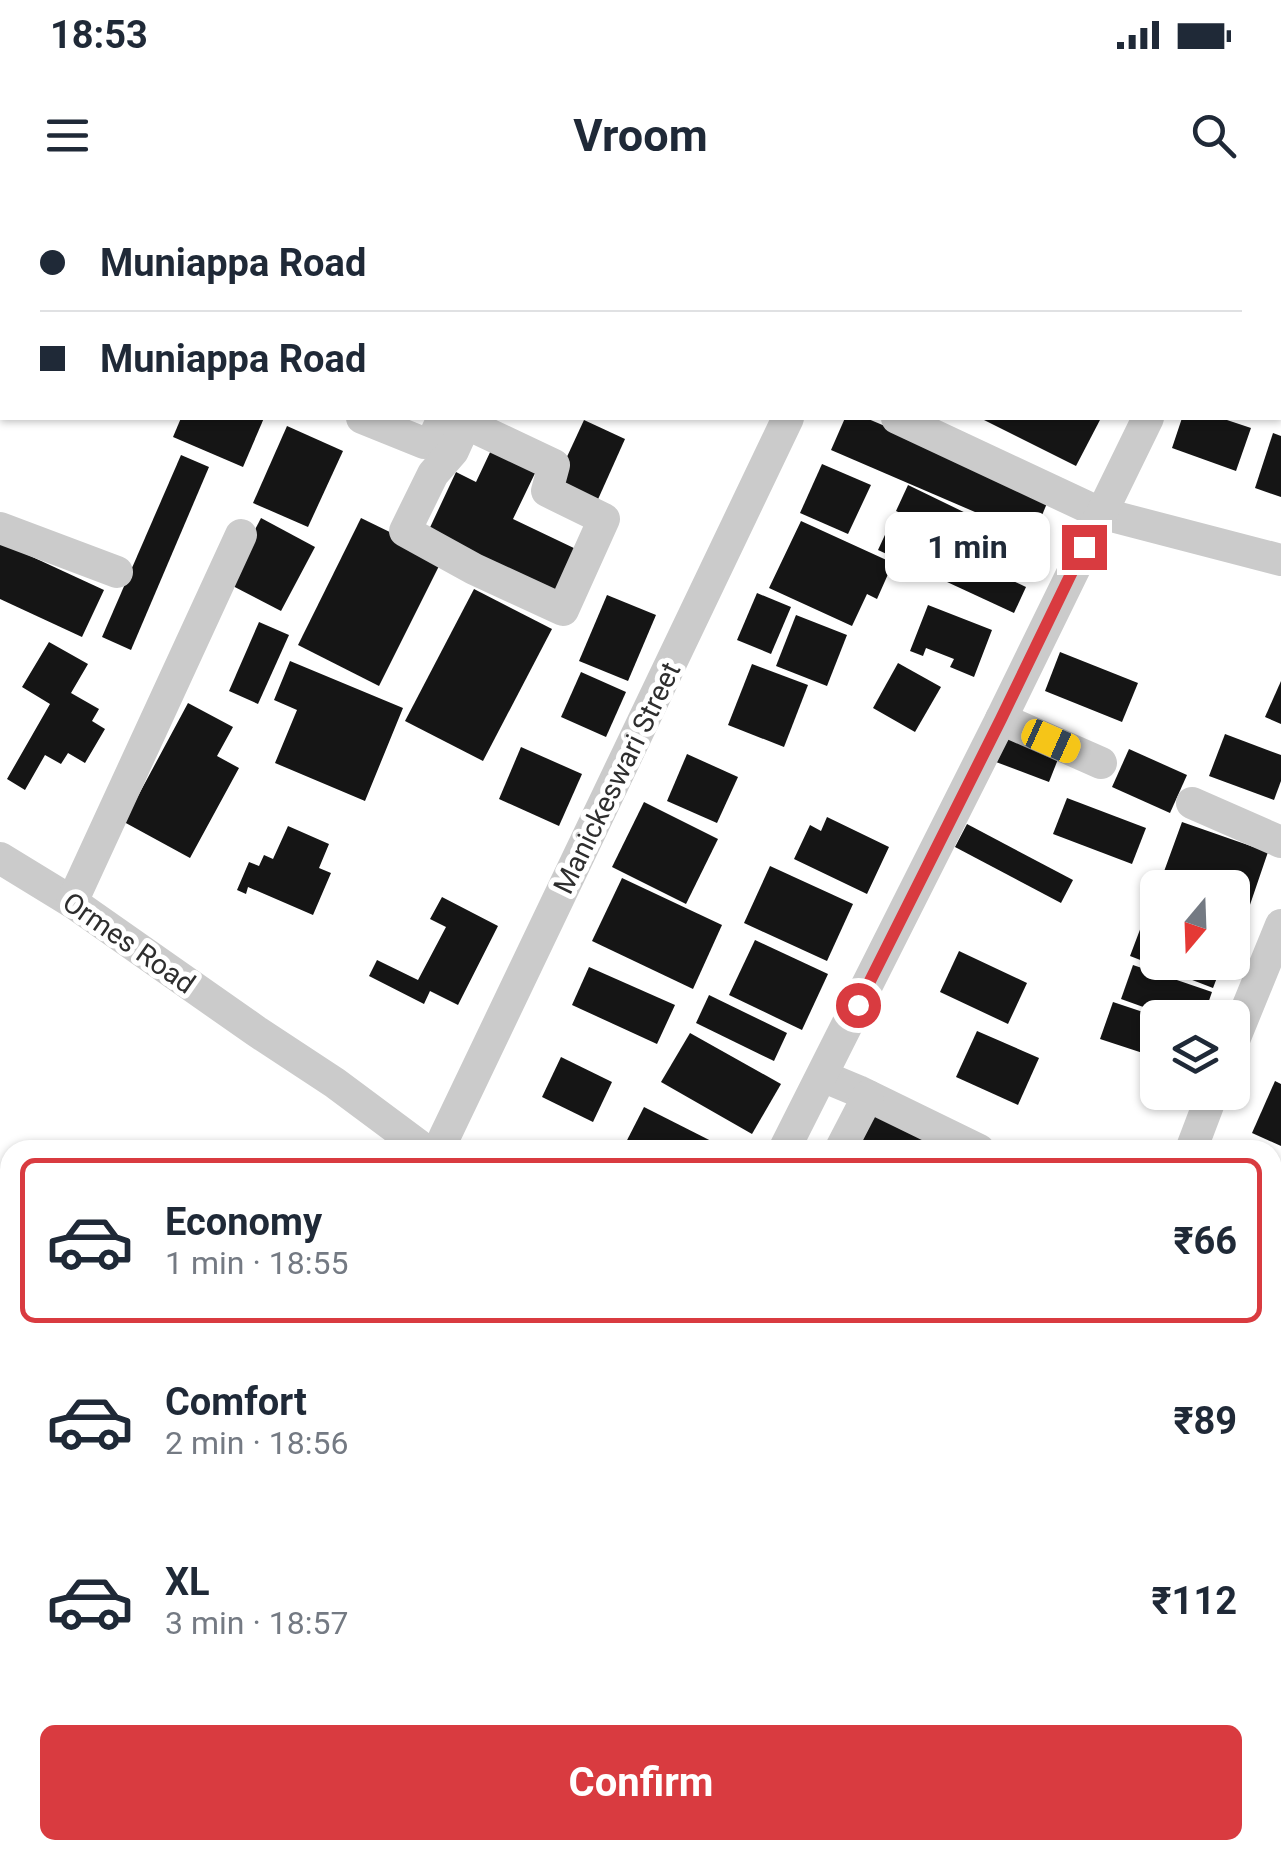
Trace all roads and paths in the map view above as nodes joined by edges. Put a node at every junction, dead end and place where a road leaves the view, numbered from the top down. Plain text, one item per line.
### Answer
1 (367, 420) edge
2 (787, 420) edge
3 (901, 420) edge
4 (1147, 420) edge
5 (457, 427) edge
6 (1100, 513) junction
7 (0, 528) edge
8 (240, 534) dead end
9 (1281, 560) edge
10 (117, 572) dead end
11 (1001, 719) junction
12 (1101, 763) dead end
13 (1192, 803) dead end
14 (1281, 842) edge
15 (0, 858) edge
16 (72, 902) junction
17 (1281, 925) edge
18 (1250, 1001) edge
19 (822, 1076) junction
20 (868, 1096) junction
21 (1206, 1110) edge
22 (434, 1140) edge
23 (447, 1140) edge
24 (789, 1140) edge
25 (845, 1140) edge
26 (959, 1140) edge
27 (1195, 1140) edge

1 - 5 street
2 - 23 street, Manickeswari Street
3 - 6 street
4 - 6 street
5 - 5 street
6 - 9 street
6 - 11 street
7 - 10 street
8 - 16 street
11 - 12 street
11 - 19 street
13 - 14 street
15 - 16 street, Ormes Road
16 - 22 street, Ormes Road
17 - 18 street
19 - 20 street
19 - 24 street
20 - 25 street
20 - 26 street
21 - 27 street

